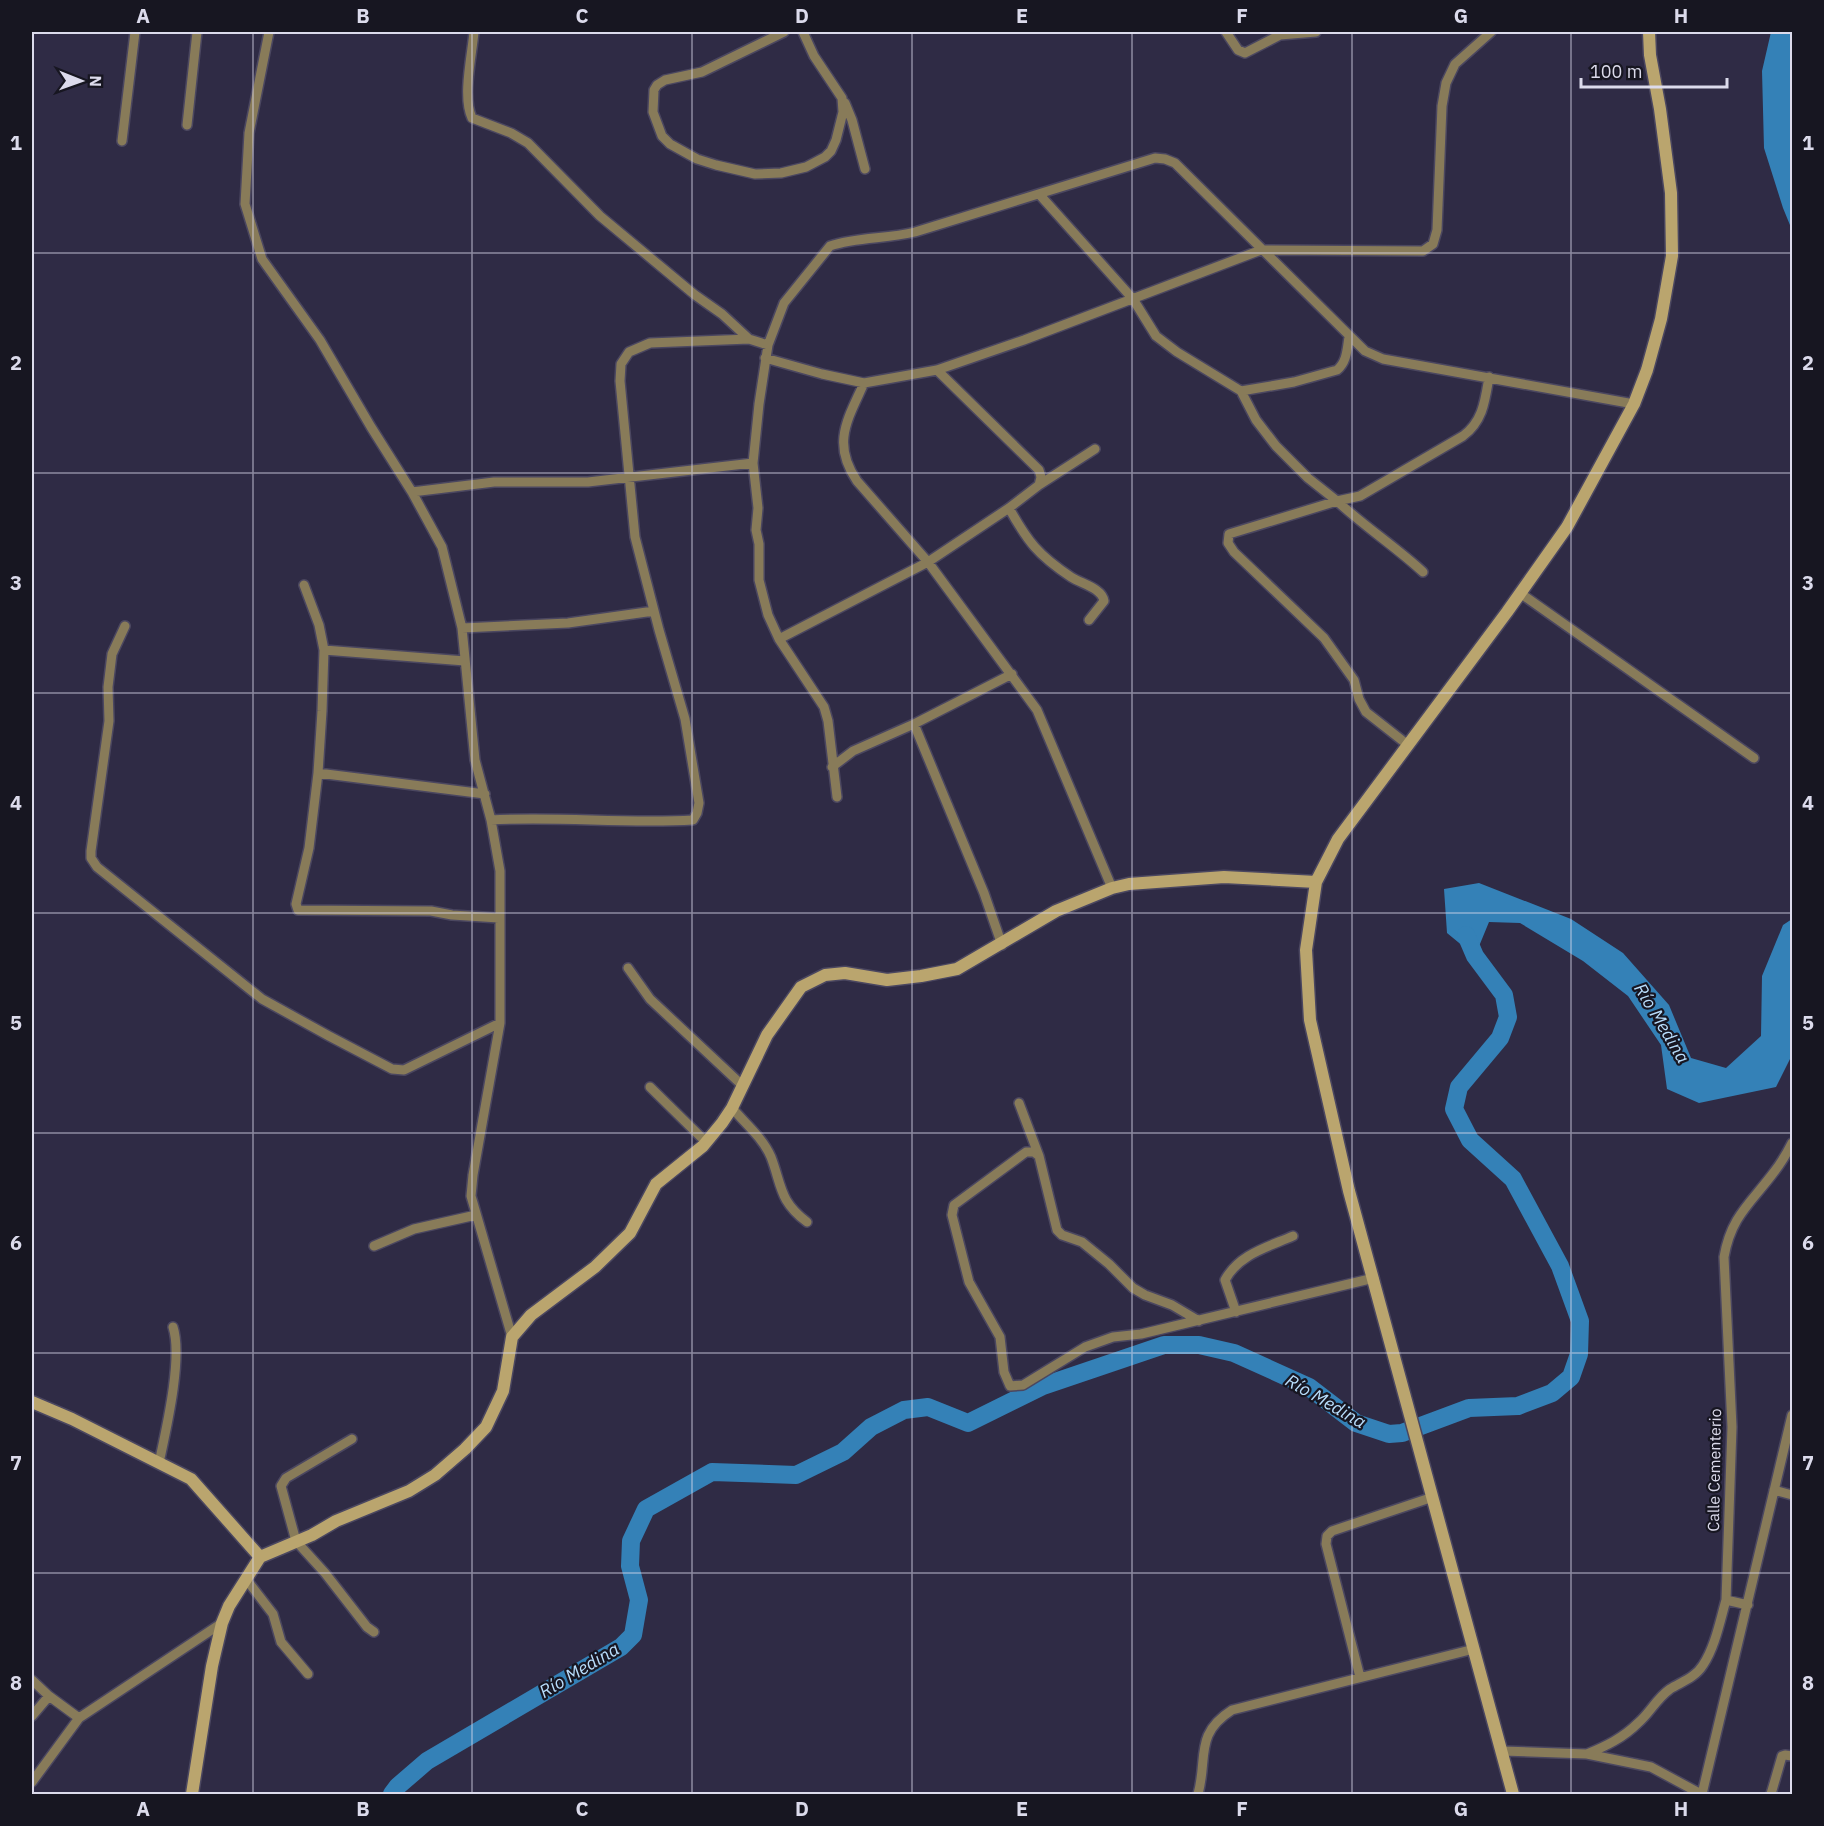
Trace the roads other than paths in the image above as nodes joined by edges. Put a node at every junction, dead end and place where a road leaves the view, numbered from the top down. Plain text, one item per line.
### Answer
1 (135, 32) edge
2 (197, 32) edge
3 (269, 32) edge
4 (474, 32) edge
5 (784, 32) edge
6 (803, 32) edge
7 (1226, 32) edge
8 (1316, 32) edge
9 (1491, 32) edge
10 (1648, 32) edge
11 (843, 98) junction
12 (187, 126) dead end
13 (122, 141) dead end
14 (865, 169) dead end
15 (1039, 194) junction
16 (1261, 250) junction
17 (1133, 299) junction
18 (1349, 337) junction
19 (749, 339) junction
20 (768, 345) junction
21 (765, 358) junction
22 (937, 370) junction
23 (1489, 377) junction
24 (864, 382) junction
25 (1241, 392) junction
26 (1634, 404) junction
27 (1095, 449) dead end
28 (753, 463) junction
29 (629, 478) junction
30 (1039, 485) junction
31 (412, 492) junction
32 (1338, 501) junction
33 (1009, 508) junction
34 (928, 562) junction
35 (1423, 572) dead end
36 (304, 585) dead end
37 (1520, 593) junction
38 (654, 611) junction
39 (1089, 620) dead end
40 (125, 626) dead end
41 (462, 627) junction
42 (779, 639) junction
43 (324, 650) junction
44 (465, 662) junction
45 (1012, 674) junction
46 (914, 724) junction
47 (1408, 745) junction
48 (1754, 758) dead end
49 (832, 767) junction
50 (318, 773) junction
51 (484, 794) junction
52 (837, 797) dead end
53 (491, 820) junction
54 (1316, 882) junction
55 (1112, 888) junction
56 (499, 918) junction
57 (1002, 945) junction
58 (628, 968) dead end
59 (500, 1023) junction
60 (743, 1086) junction
61 (650, 1087) dead end
62 (1019, 1103) dead end
63 (732, 1108) junction
64 (706, 1142) junction
65 (1792, 1143) edge
66 (1039, 1156) junction
67 (476, 1215) junction
68 (807, 1222) dead end
69 (1293, 1236) dead end
70 (374, 1246) dead end
71 (1374, 1278) junction
72 (1236, 1312) junction
73 (1199, 1321) junction
74 (173, 1327) dead end
75 (512, 1337) junction
76 (32, 1402) edge
77 (1792, 1415) edge
78 (1790, 1434) edge
79 (352, 1439) dead end
80 (159, 1463) junction
81 (1774, 1490) junction
82 (1792, 1495) edge
83 (1433, 1497) junction
84 (296, 1541) junction
85 (260, 1557) junction
86 (246, 1579) junction
87 (1726, 1600) junction
88 (1748, 1605) junction
89 (222, 1623) junction
90 (374, 1632) dead end
91 (1474, 1649) junction
92 (308, 1674) dead end
93 (1360, 1677) junction
94 (32, 1680) edge
95 (49, 1696) junction
96 (32, 1716) edge
97 (79, 1718) junction
98 (1502, 1751) junction
99 (1587, 1754) junction
100 (1792, 1756) edge
101 (32, 1782) edge
102 (192, 1794) edge
103 (1198, 1794) edge
104 (1513, 1794) edge
105 (1701, 1794) edge
106 (1771, 1794) edge

1 - 13 street
2 - 12 street
3 - 31 street
4 - 19 street
5 - 11 street
6 - 11 street
7 - 8 street
9 - 16 street
10 - 26 street
11 - 14 street
15 - 16 street
15 - 17 street
15 - 20 street
16 - 17 street
16 - 18 street
17 - 22 street
17 - 25 street
18 - 23 street
18 - 25 street
19 - 20 street
19 - 29 street
20 - 21 street
21 - 24 street
21 - 28 street
22 - 24 street
22 - 30 street
23 - 26 street
23 - 32 street
24 - 34 street
25 - 32 street
26 - 37 street
27 - 30 street
28 - 29 street
28 - 42 street
29 - 31 street
29 - 38 street
30 - 33 street
31 - 41 street
32 - 35 street
32 - 47 street
33 - 34 street
33 - 39 street
34 - 42 street
34 - 45 street
36 - 43 street
37 - 47 street
37 - 48 street
38 - 41 street
38 - 53 street
40 - 59 street
41 - 44 street
42 - 49 street
43 - 44 street
43 - 50 street
44 - 51 street
45 - 46 street
45 - 55 street
46 - 49 street
46 - 57 street
47 - 54 street
49 - 52 street
50 - 51 street
50 - 56 street
51 - 53 street
53 - 56 street
54 - 55 street
54 - 71 street
55 - 57 street
56 - 59 street
57 - 60 street
58 - 60 street
59 - 67 street
60 - 63 street
61 - 64 street
62 - 66 street
63 - 64 street
63 - 68 street
64 - 75 street
65 - 87 street, Calle Cementerio
66 - 73 street
66 - 73 street
67 - 70 street
67 - 75 street
69 - 72 street
71 - 72 street
71 - 83 street
72 - 73 street
74 - 80 street
75 - 84 street
76 - 80 street
77 - 78 street
78 - 81 street
79 - 84 street
80 - 85 street
81 - 82 street
81 - 88 street
83 - 91 street
83 - 93 street
84 - 85 street
84 - 90 street
85 - 86 street
86 - 89 street
86 - 92 street
87 - 88 street
87 - 99 street, Calle Cementerio
88 - 105 street
89 - 97 street
89 - 102 street
91 - 93 street
91 - 98 street
93 - 103 street
94 - 95 street
95 - 96 street
95 - 97 street
97 - 101 street
98 - 99 street
98 - 104 street
99 - 105 street
100 - 106 street

